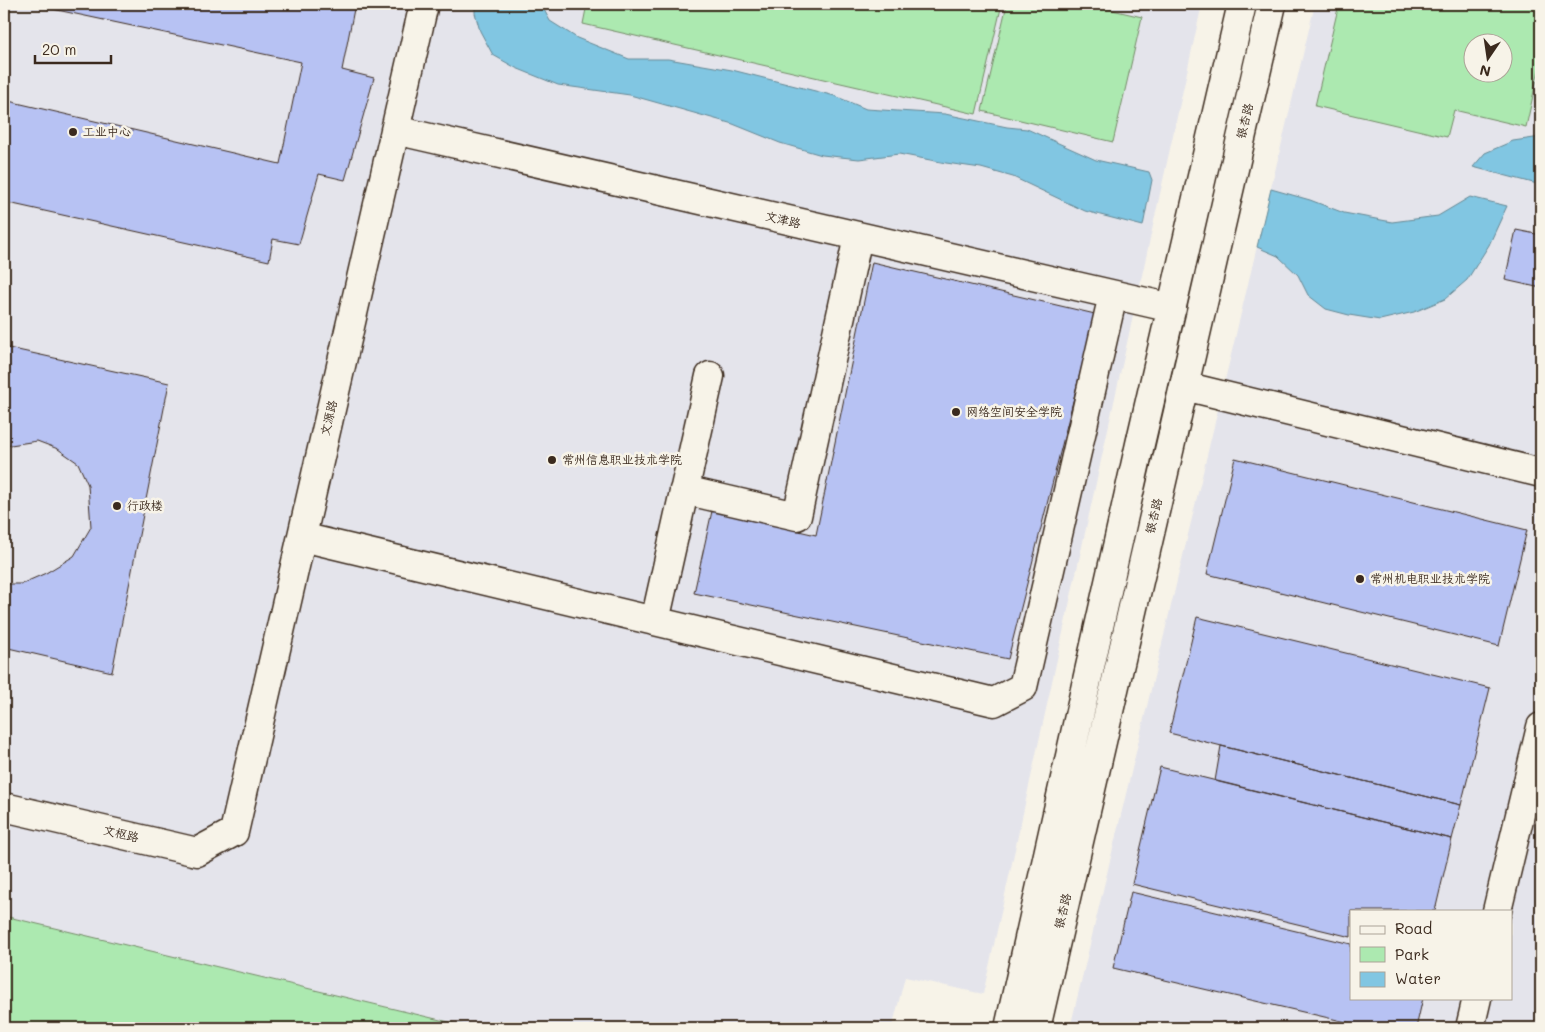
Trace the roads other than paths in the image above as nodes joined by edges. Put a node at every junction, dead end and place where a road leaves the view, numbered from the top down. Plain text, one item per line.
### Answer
1 (424, 4) edge
2 (1242, 4) edge
3 (1272, 4) edge
4 (395, 130) junction
5 (858, 237) junction
6 (1113, 294) junction
7 (1172, 308) junction
8 (710, 376) dead end
9 (1184, 386) junction
10 (1541, 472) edge
11 (684, 490) junction
12 (302, 537) junction
13 (655, 621) junction
14 (1541, 727) edge
15 (4, 807) edge
16 (234, 832) joint
17 (1497, 910) edge
18 (1476, 1000) edge
19 (1009, 1028) edge
20 (1036, 1028) edge
21 (1470, 1028) edge

1 - 4 street, 文源路
2 - 7 street
3 - 9 street, 银杏路
4 - 5 street, 文津路
4 - 12 street, 文源路
5 - 6 street, 文津路
5 - 11 street
6 - 7 street, 文津路
6 - 13 street
7 - 19 street
8 - 11 street
9 - 10 street
9 - 20 street, 银杏路
11 - 13 street
12 - 13 street
12 - 16 street, 文源路
14 - 17 street
15 - 16 street, 文枢路
18 - 21 street

